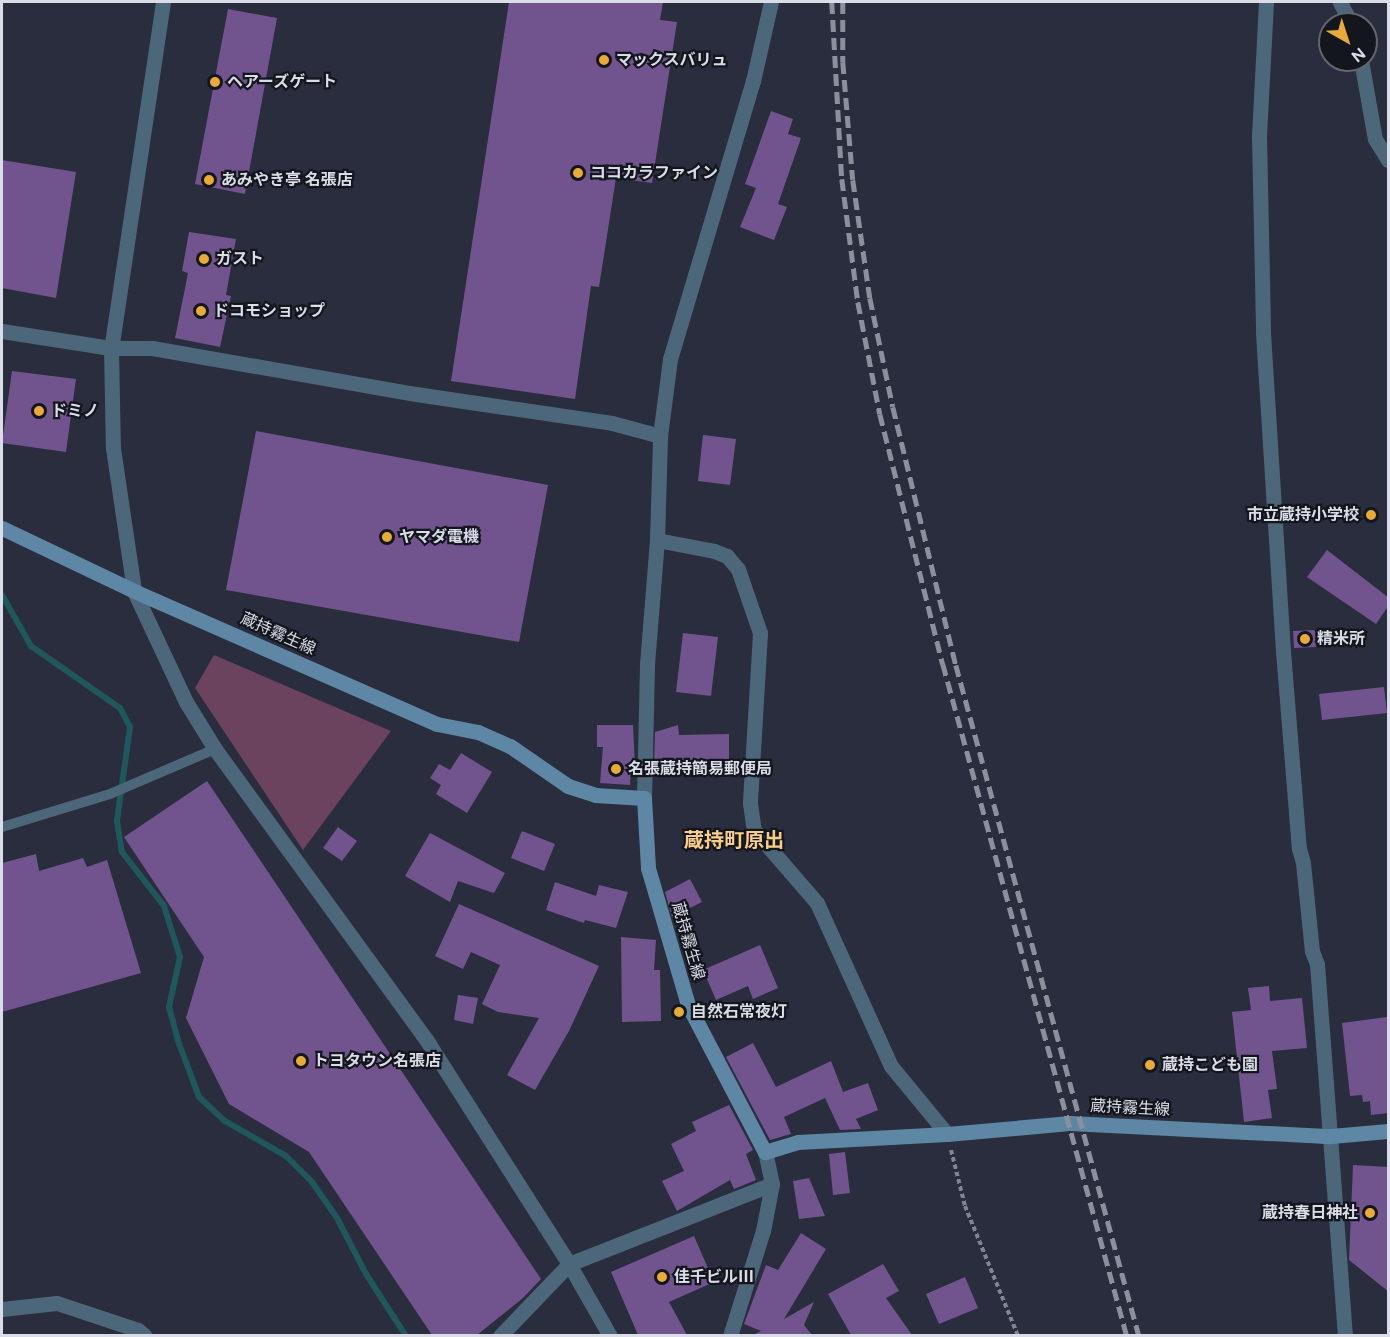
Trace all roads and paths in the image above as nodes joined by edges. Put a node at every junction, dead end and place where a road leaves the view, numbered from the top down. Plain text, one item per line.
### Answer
1 (163, 2) edge
2 (771, 2) edge
3 (1266, 2) edge
4 (1363, 72) edge
5 (1389, 160) edge
6 (2, 331) edge
7 (111, 348) junction
8 (660, 436) junction
9 (2, 528) edge
10 (657, 540) junction
11 (134, 591) junction
12 (214, 749) junction
13 (644, 798) junction
14 (2, 826) edge
15 (1389, 1131) edge
16 (947, 1134) junction
17 (1331, 1136) junction
18 (765, 1152) junction
19 (772, 1184) junction
20 (569, 1264) junction
21 (2, 1309) edge
22 (145, 1335) edge
23 (500, 1335) edge
24 (610, 1335) edge
25 (730, 1335) edge
26 (1018, 1335) edge
27 (1345, 1335) edge

1 - 7 street
2 - 8 street
3 - 17 street
4 - 5 street
6 - 7 street
7 - 8 street
7 - 11 street
8 - 10 street
9 - 11 main road, 蔵持霧生線
10 - 13 street
10 - 16 street
11 - 12 street
11 - 13 main road, 蔵持霧生線
12 - 14 lane
12 - 20 street
13 - 18 main road, 蔵持霧生線
15 - 17 main road, 蔵持霧生線
16 - 17 main road, 蔵持霧生線
16 - 18 main road, 蔵持霧生線
16 - 26 path
17 - 27 street
18 - 19 street
19 - 20 street
19 - 25 street
20 - 23 street
20 - 24 street
21 - 22 street

